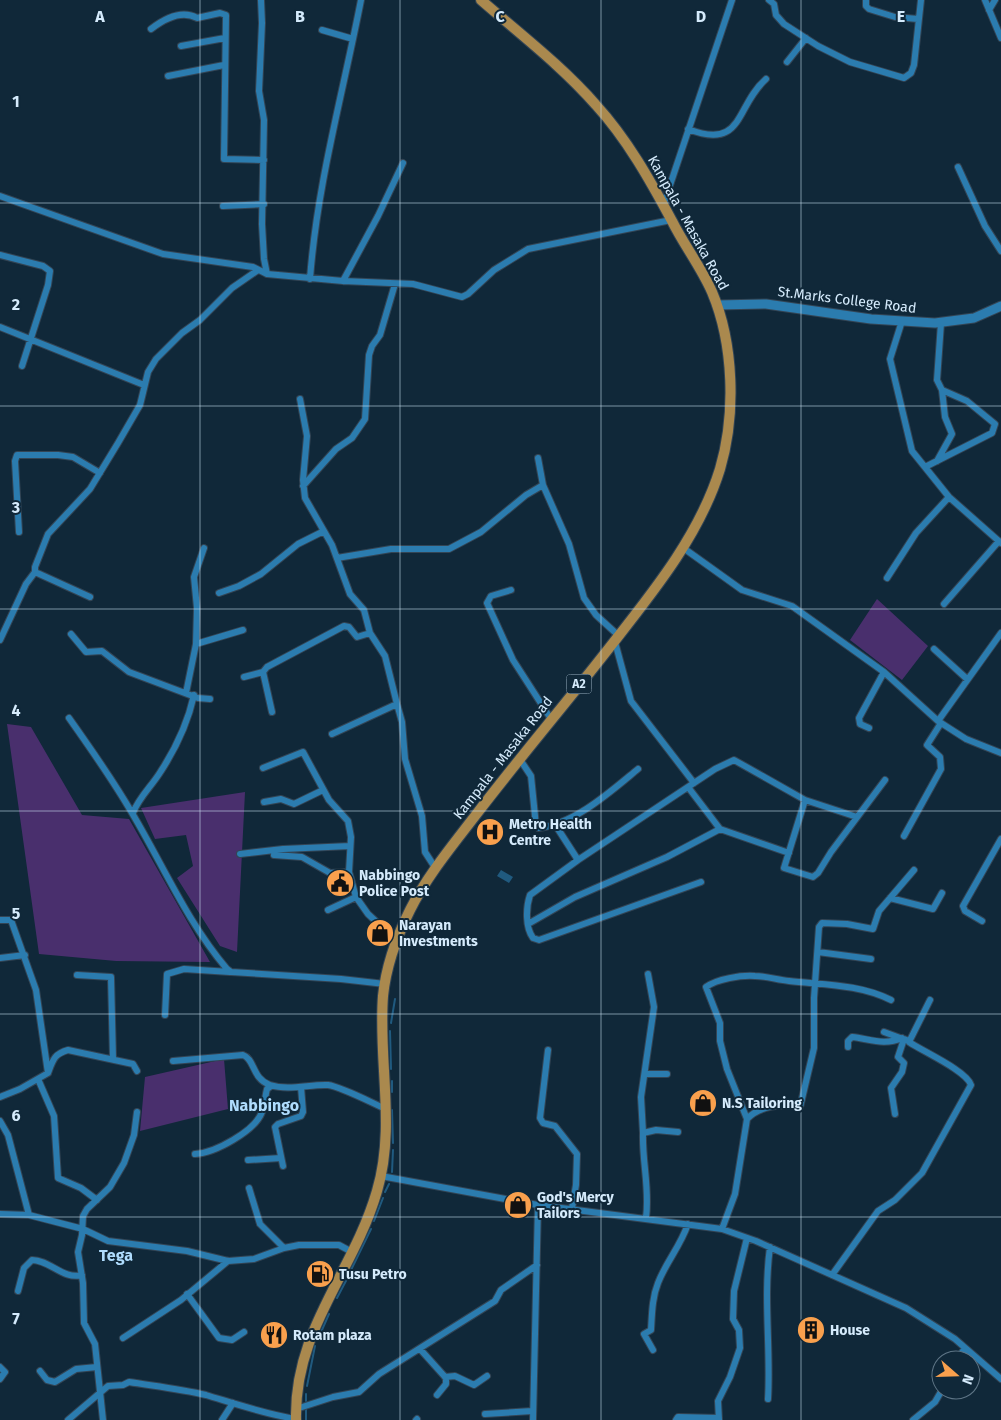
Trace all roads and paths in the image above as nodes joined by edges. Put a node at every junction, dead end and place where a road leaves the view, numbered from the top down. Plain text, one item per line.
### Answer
1 (261, 0) edge
2 (360, 0) edge
3 (481, 0) edge
4 (732, 0) edge
5 (768, 0) edge
6 (866, 0) edge
7 (921, 0) edge
8 (985, 0) edge
9 (995, 0) edge
10 (989, 10) junction
11 (918, 19) junction
12 (151, 29) dead end
13 (322, 30) dead end
14 (225, 38) junction
15 (806, 38) junction
16 (1001, 38) edge
17 (353, 39) junction
18 (181, 46) dead end
19 (787, 62) dead end
20 (224, 65) junction
21 (168, 76) dead end
22 (766, 78) dead end
23 (688, 129) junction
24 (264, 160) junction
25 (403, 163) dead end
26 (958, 167) dead end
27 (0, 196) edge
28 (264, 204) junction
29 (223, 206) dead end
30 (663, 206) junction
31 (671, 220) junction
32 (1001, 251) edge
33 (0, 256) edge
34 (258, 270) junction
35 (267, 274) junction
36 (310, 279) junction
37 (343, 282) junction
38 (395, 284) junction
39 (717, 306) junction
40 (1001, 306) edge
41 (902, 321) junction
42 (941, 323) junction
43 (0, 327) edge
44 (30, 340) junction
45 (22, 366) dead end
46 (144, 386) junction
47 (942, 390) junction
48 (300, 399) dead end
49 (538, 458) dead end
50 (937, 462) junction
51 (925, 468) junction
52 (100, 473) junction
53 (543, 485) junction
54 (304, 486) junction
55 (949, 497) junction
56 (324, 531) junction
57 (19, 532) dead end
58 (1000, 542) edge
59 (204, 548) dead end
60 (682, 548) junction
61 (337, 558) junction
62 (35, 572) junction
63 (887, 578) dead end
64 (511, 590) dead end
65 (219, 593) dead end
66 (90, 596) dead end
67 (944, 604) dead end
68 (243, 630) dead end
69 (370, 633) junction
70 (1001, 633) edge
71 (71, 634) dead end
72 (617, 639) junction
73 (0, 640) edge
74 (196, 644) junction
75 (934, 649) dead end
76 (604, 654) junction
77 (619, 661) junction
78 (263, 672) junction
79 (884, 672) junction
80 (244, 677) dead end
81 (967, 679) junction
82 (186, 693) junction
83 (194, 695) junction
84 (210, 699) dead end
85 (397, 704) junction
86 (272, 712) dead end
87 (69, 718) dead end
88 (551, 719) junction
89 (939, 722) junction
90 (869, 728) dead end
91 (332, 734) dead end
92 (1001, 753) edge
93 (519, 758) junction
94 (264, 768) dead end
95 (638, 769) dead end
96 (885, 780) dead end
97 (691, 785) junction
98 (323, 790) junction
99 (805, 800) junction
100 (264, 802) dead end
101 (133, 813) junction
102 (857, 817) junction
103 (556, 826) junction
104 (720, 829) junction
105 (904, 836) dead end
106 (1001, 838) edge
107 (350, 846) junction
108 (789, 852) junction
109 (240, 854) dead end
110 (274, 855) dead end
111 (578, 860) junction
112 (436, 869) junction
113 (914, 870) dead end
114 (348, 872) junction
115 (701, 882) dead end
116 (942, 893) dead end
117 (356, 897) junction
118 (890, 898) junction
119 (328, 910) dead end
120 (0, 920) edge
121 (982, 921) dead end
122 (528, 924) junction
123 (397, 940) junction
124 (818, 952) junction
125 (25, 955) junction
126 (0, 958) edge
127 (870, 959) dead end
128 (231, 972) junction
129 (648, 974) dead end
130 (77, 975) dead end
131 (815, 983) junction
132 (385, 984) junction
133 (891, 1000) dead end
134 (930, 1000) dead end
135 (165, 1014) dead end
136 (884, 1032) dead end
137 (905, 1039) junction
138 (848, 1047) dead end
139 (548, 1050) dead end
140 (113, 1059) junction
141 (173, 1060) dead end
142 (138, 1072) dead end
143 (48, 1073) junction
144 (645, 1074) junction
145 (667, 1074) dead end
146 (38, 1079) junction
147 (272, 1086) junction
148 (301, 1087) junction
149 (0, 1097) edge
150 (386, 1109) junction
151 (137, 1112) dead end
152 (895, 1114) dead end
153 (748, 1119) junction
154 (0, 1121) edge
155 (678, 1132) dead end
156 (643, 1133) junction
157 (195, 1154) dead end
158 (281, 1158) junction
159 (248, 1160) dead end
160 (283, 1166) dead end
161 (381, 1176) junction
162 (249, 1188) dead end
163 (97, 1200) junction
164 (538, 1204) junction
165 (572, 1208) junction
166 (0, 1214) edge
167 (29, 1215) junction
168 (646, 1218) junction
169 (688, 1224) junction
170 (722, 1229) junction
171 (82, 1230) junction
172 (747, 1238) junction
173 (770, 1247) junction
174 (284, 1248) junction
175 (352, 1252) junction
176 (228, 1261) junction
177 (537, 1265) junction
178 (82, 1275) junction
179 (832, 1275) junction
180 (18, 1291) dead end
181 (187, 1294) junction
182 (244, 1332) dead end
183 (124, 1338) dead end
184 (965, 1348) joint
185 (420, 1349) junction
186 (654, 1350) dead end
187 (97, 1367) junction
188 (0, 1368) edge
189 (40, 1371) dead end
190 (487, 1376) dead end
191 (445, 1377) junction
192 (0, 1379) edge
193 (1001, 1379) edge
194 (100, 1393) junction
195 (438, 1396) dead end
196 (768, 1400) dead end
197 (936, 1400) edge
198 (233, 1403) junction
199 (532, 1411) junction
200 (485, 1414) dead end
201 (296, 1416) edge
202 (719, 1419) edge
203 (68, 1420) edge
204 (103, 1420) edge
205 (222, 1420) edge
206 (532, 1420) edge
207 (676, 1420) edge
208 (913, 1420) edge

1 - 24 street
2 - 17 street
3 - 30 main road, Kampala - Masaka Road / A2
4 - 23 street
5 - 15 street
6 - 11 street
7 - 11 street
8 - 10 street
9 - 10 street
10 - 16 street
11 - 15 street
12 - 14 street
13 - 17 street
14 - 18 street
14 - 20 street
15 - 19 street
17 - 36 street
20 - 21 street
20 - 24 street
22 - 23 street
23 - 30 street
24 - 28 street
25 - 37 street
26 - 32 street
27 - 34 street
28 - 29 street
28 - 35 street
30 - 31 main road, Kampala - Masaka Road / A2
31 - 38 street
31 - 39 main road, Kampala - Masaka Road / A2
33 - 44 street
34 - 35 street
34 - 46 street
35 - 36 street
36 - 37 street
37 - 38 street
38 - 54 street
39 - 41 main road, St.Marks College Road
39 - 60 main road, Kampala - Masaka Road / A2
40 - 42 main road, St.Marks College Road
41 - 42 main road, St.Marks College Road
41 - 51 street
42 - 47 street
43 - 44 street
44 - 45 street
44 - 46 street
46 - 52 street
47 - 50 street
47 - 50 street
48 - 54 street
49 - 53 street
50 - 51 street
51 - 55 street
52 - 57 street
52 - 62 street
53 - 61 street
53 - 72 street
54 - 56 street
55 - 58 street
55 - 63 street
56 - 61 street
56 - 65 street
58 - 67 street
59 - 74 street
60 - 72 main road, Kampala - Masaka Road / A2
60 - 79 street
61 - 69 street
62 - 66 street
62 - 73 street
64 - 88 street
68 - 74 street
69 - 78 street
69 - 85 street
70 - 81 street
71 - 82 street
72 - 76 main road, Kampala - Masaka Road / A2
72 - 77 street
74 - 82 street
75 - 81 street
76 - 77 street
76 - 88 main road, Kampala - Masaka Road / A2
77 - 97 street
78 - 80 street
78 - 86 street
79 - 89 street
79 - 90 street
81 - 89 street
82 - 83 street
83 - 84 street
83 - 101 street
85 - 91 street
85 - 112 street
87 - 101 street
88 - 93 main road, Kampala - Masaka Road / A2
89 - 92 street
89 - 105 street
93 - 103 street
93 - 112 main road, Kampala - Masaka Road / A2
94 - 98 street
95 - 103 street
96 - 102 street
97 - 99 street
97 - 104 street
97 - 111 street
98 - 100 street
98 - 107 street
99 - 102 street
99 - 108 street
101 - 128 street
102 - 108 street
103 - 111 street
104 - 108 street
104 - 122 street
106 - 121 street
107 - 109 street
107 - 114 street
110 - 114 street
111 - 122 street
112 - 123 main road, Kampala - Masaka Road / A2
113 - 118 street
114 - 117 street
115 - 122 street
116 - 118 street
117 - 119 street
117 - 123 street
118 - 124 street
120 - 125 street
123 - 132 main road, Kampala - Masaka Road / A2
124 - 127 street
124 - 131 street
125 - 126 street
125 - 143 street
128 - 132 street
128 - 135 street
129 - 144 street
130 - 140 street
131 - 133 street
131 - 153 street
131 - 153 street
132 - 150 main road, Kampala - Masaka Road / A2
134 - 137 street
136 - 137 street
137 - 138 street
137 - 152 street
137 - 179 street
139 - 165 street
140 - 142 street
140 - 143 street
141 - 147 street
143 - 146 street
144 - 145 street
144 - 156 street
146 - 149 street
146 - 163 street
147 - 148 street
147 - 157 street
148 - 150 street
148 - 158 street
150 - 161 main road, Kampala - Masaka Road / A2
151 - 163 street
153 - 170 street
154 - 167 street
155 - 156 street
156 - 168 street
158 - 159 street
158 - 160 street
161 - 164 street
161 - 175 main road, Kampala - Masaka Road / A2
162 - 174 street
163 - 171 street
164 - 165 street
164 - 177 street
165 - 168 street
166 - 167 street
167 - 171 street
168 - 169 street
169 - 170 street
169 - 186 street
170 - 172 street
171 - 176 street
171 - 178 street
172 - 173 street
172 - 202 street
173 - 179 street
173 - 196 street
174 - 175 street
174 - 176 street
175 - 201 main road, Kampala - Masaka Road / A2
176 - 181 street
177 - 185 street
177 - 199 street
178 - 180 street
178 - 187 street
179 - 184 street
181 - 182 street
181 - 183 street
184 - 193 street
185 - 191 street
185 - 201 street
187 - 189 street
187 - 194 street
188 - 192 street
190 - 191 street
191 - 195 street
194 - 198 street
194 - 203 street
194 - 204 street
197 - 208 street
198 - 201 street
198 - 205 street
199 - 200 street
199 - 206 street
202 - 207 street

